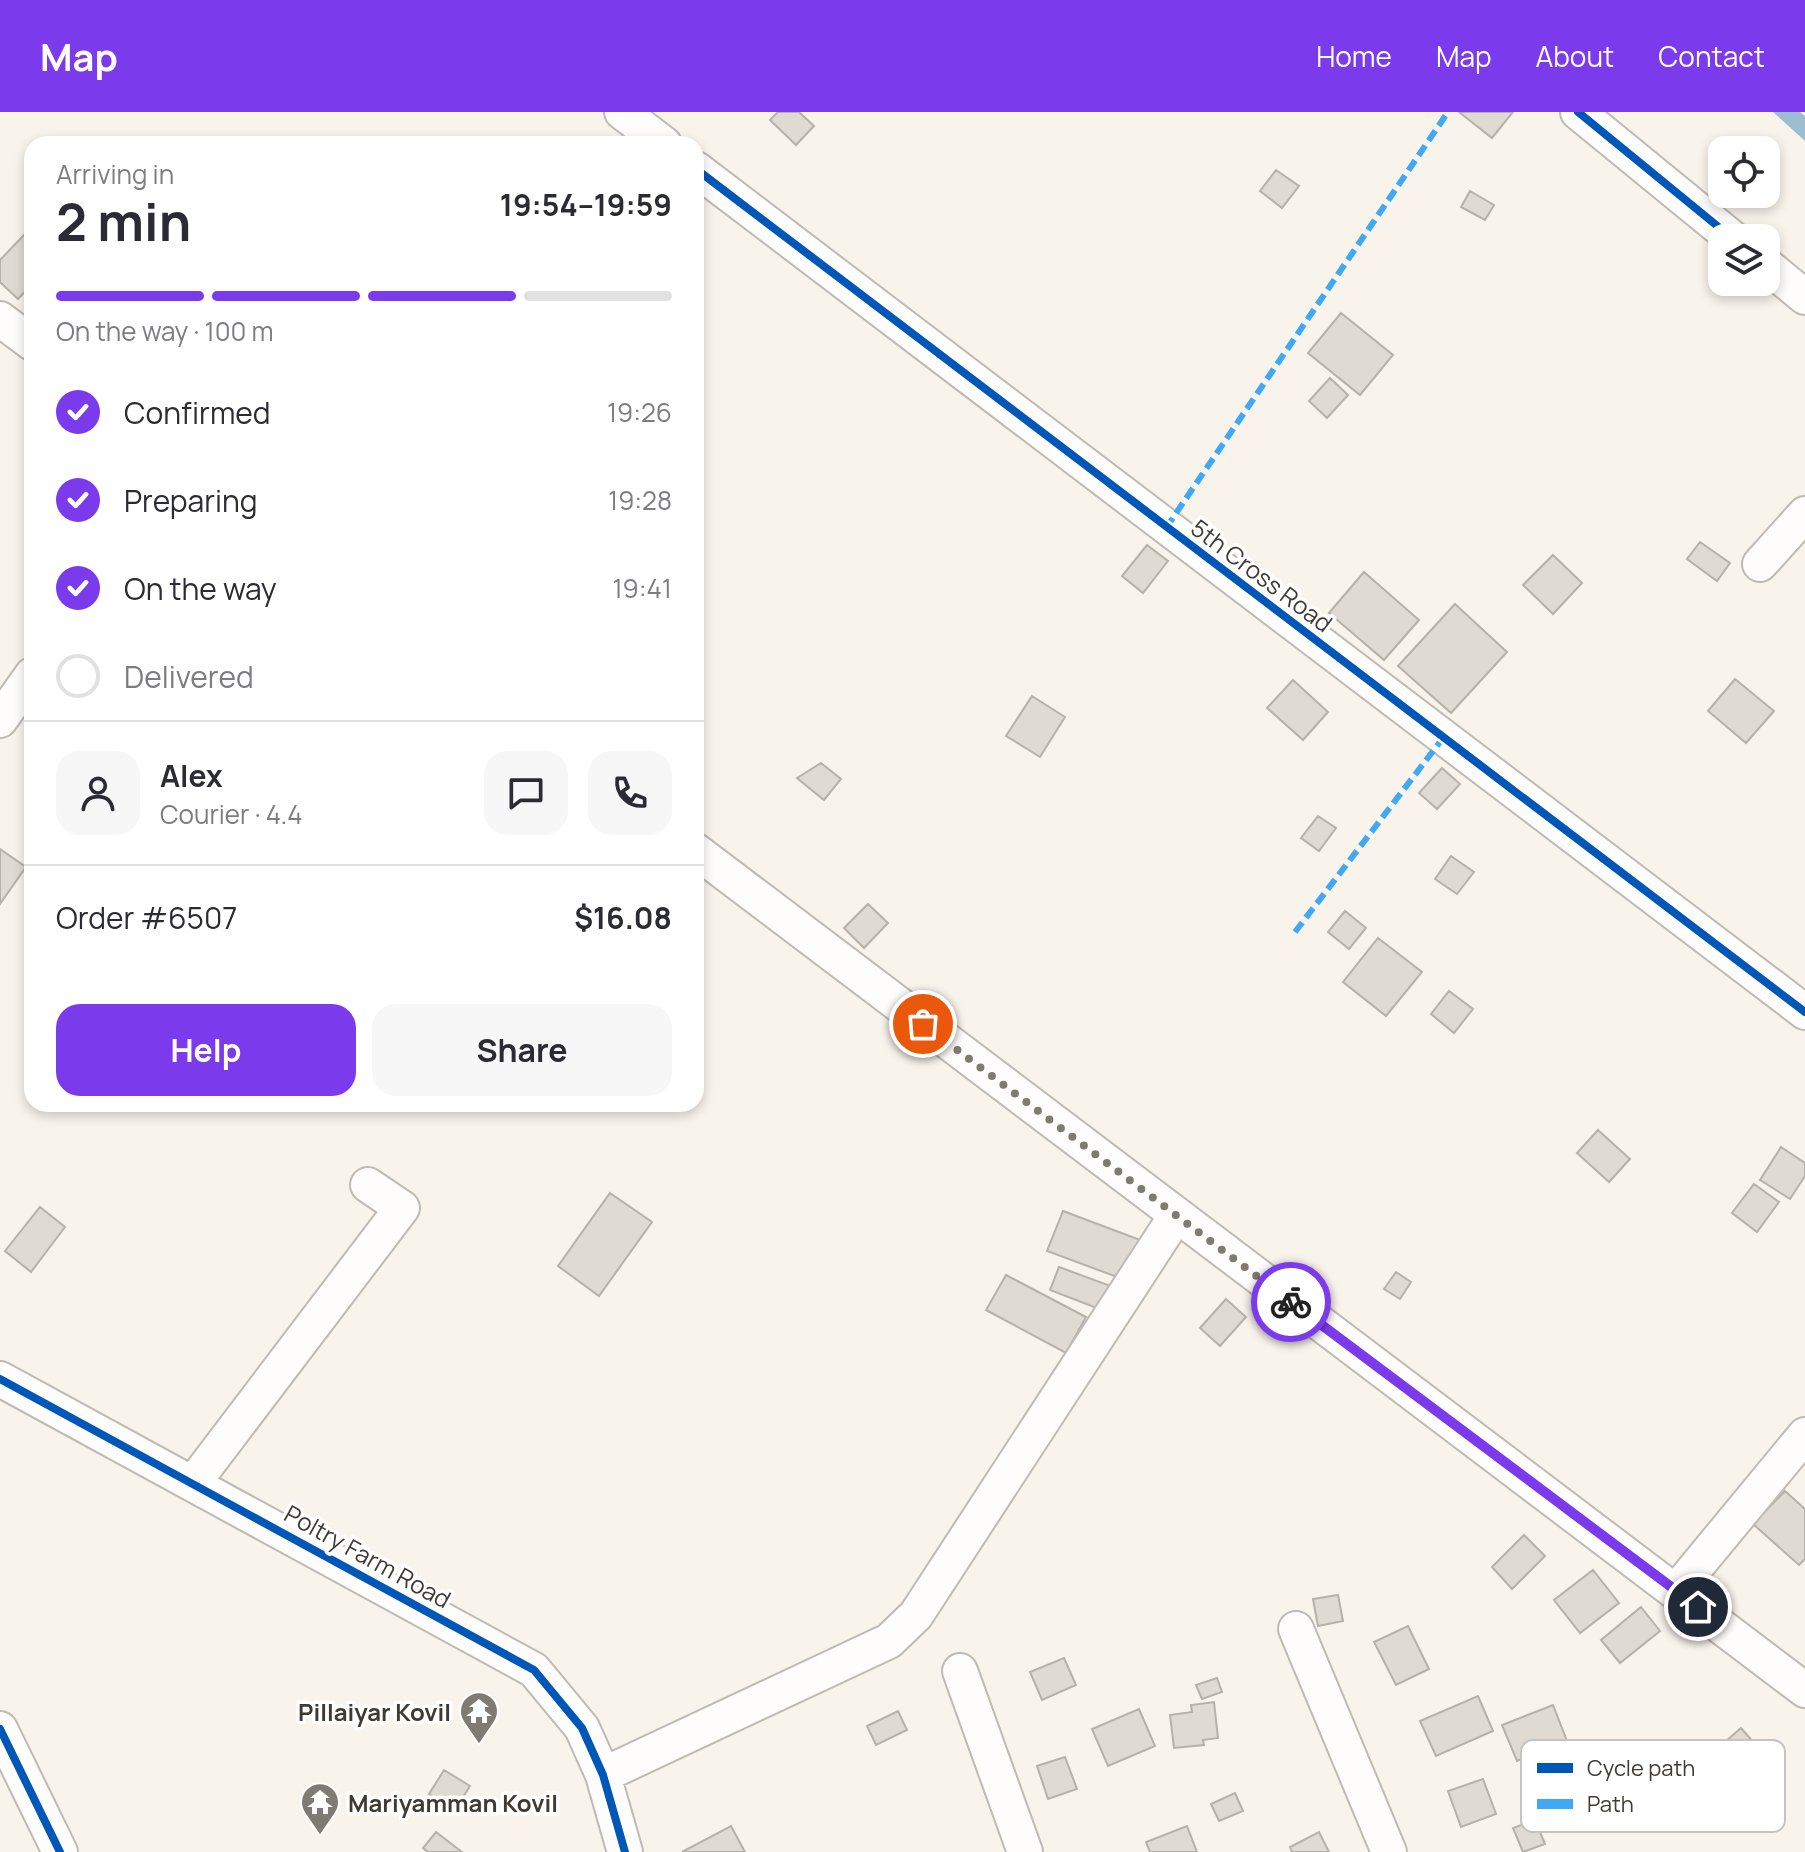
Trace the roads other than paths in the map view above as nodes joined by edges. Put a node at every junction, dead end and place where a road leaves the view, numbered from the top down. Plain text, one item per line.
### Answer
1 (622, 112) edge
2 (1578, 112) edge
3 (654, 136) edge
4 (704, 175) edge
5 (1715, 224) edge
6 (1780, 276) edge
7 (1805, 297) edge
8 (0, 319) edge
9 (24, 337) edge
10 (1805, 514) edge
11 (1760, 564) dead end
12 (24, 686) edge
13 (0, 720) edge
14 (704, 857) edge
15 (1805, 1012) edge
16 (368, 1185) dead end
17 (1176, 1216) junction
18 (0, 1379) edge
19 (1805, 1435) edge
20 (194, 1482) junction
21 (1677, 1590) junction
22 (1296, 1629) dead end
23 (960, 1671) dead end
24 (1805, 1690) edge
25 (0, 1729) edge
26 (603, 1775) junction
27 (60, 1852) edge
28 (625, 1852) edge
29 (1025, 1852) edge
30 (1389, 1852) edge

1 - 3 street
2 - 5 street
4 - 15 street, 5th Cross Road
6 - 7 street
8 - 9 street
10 - 11 street
12 - 13 street
14 - 17 street
16 - 20 street
17 - 21 street
17 - 26 street
18 - 20 street, Poltry Farm Road
19 - 21 street
20 - 26 street, Poltry Farm Road
21 - 24 street
22 - 30 street
23 - 29 street
25 - 27 street
26 - 28 street, Poltry Farm Road

